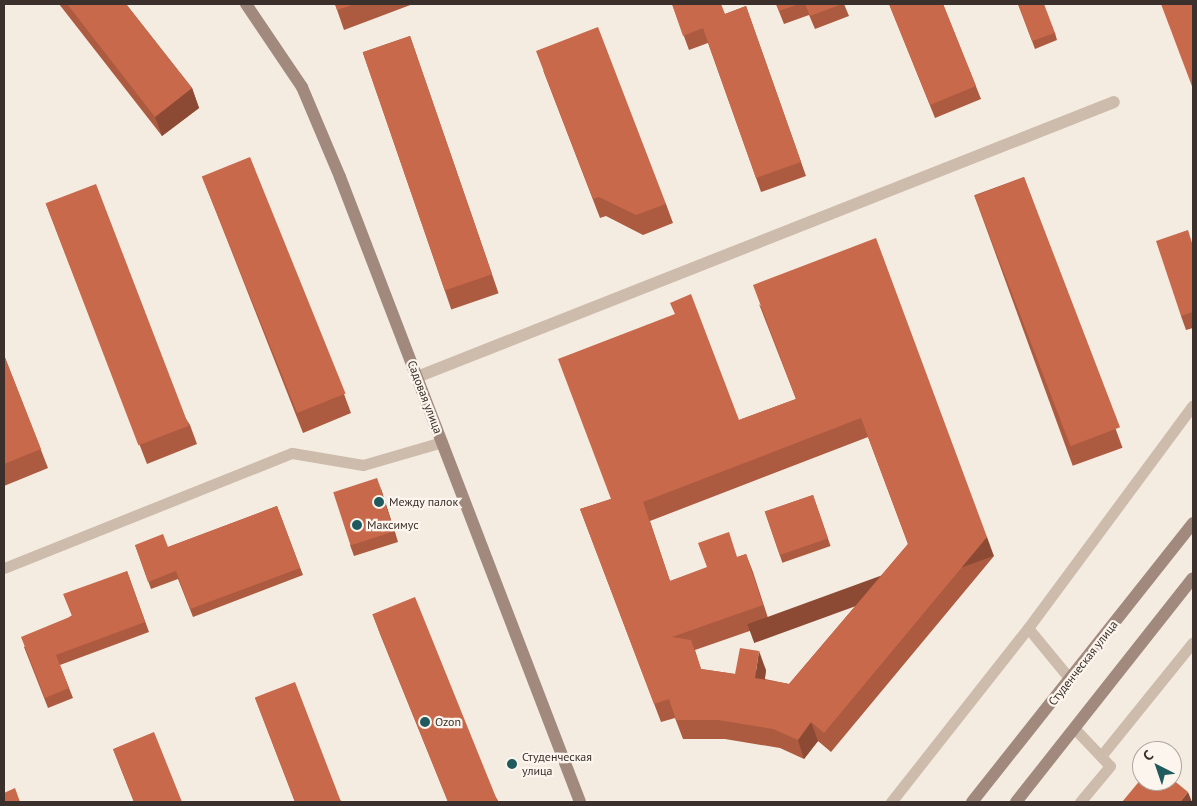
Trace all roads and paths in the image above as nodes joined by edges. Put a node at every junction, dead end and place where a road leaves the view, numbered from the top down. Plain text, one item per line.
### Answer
1 (246, 4) edge
2 (1114, 102) dead end
3 (417, 377) junction
4 (1193, 404) edge
5 (442, 442) junction
6 (1193, 523) edge
7 (4, 568) edge
8 (1193, 578) edge
9 (1028, 628) junction
10 (1193, 642) edge
11 (1070, 679) junction
12 (1074, 728) junction
13 (1101, 756) junction
14 (580, 802) edge
15 (891, 802) edge
16 (972, 802) edge
17 (1016, 802) edge
18 (1080, 802) edge

1 - 3 main road, Садовая улица
2 - 3 street
3 - 5 main road, Садовая улица
4 - 9 lane
5 - 7 lane
5 - 14 main road, Садовая улица
6 - 11 main road, Студенческая улица
8 - 12 main road
9 - 11 lane
9 - 15 lane
10 - 13 lane
11 - 16 main road, Студенческая улица
12 - 13 lane
12 - 17 main road
13 - 18 lane

